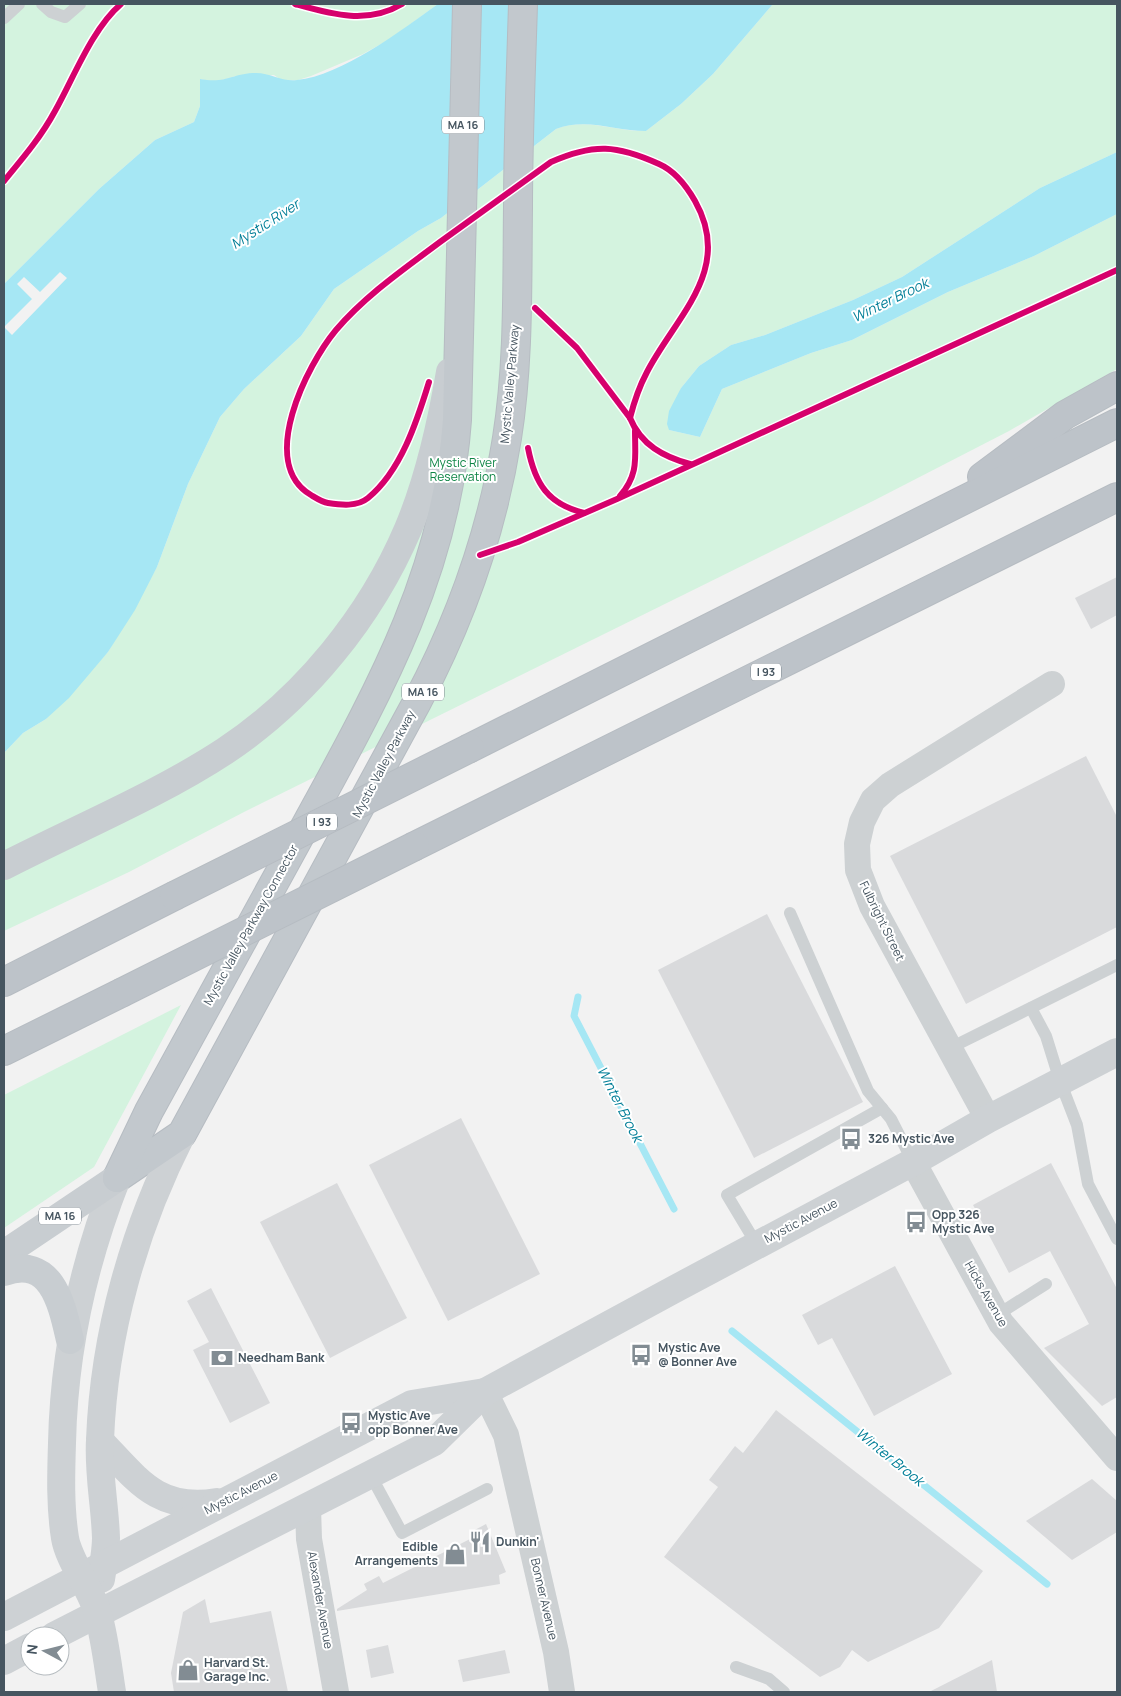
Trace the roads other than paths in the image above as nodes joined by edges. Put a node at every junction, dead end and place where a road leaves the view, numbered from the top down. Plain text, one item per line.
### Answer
1 (18, 4) edge
2 (42, 4) edge
3 (80, 4) edge
4 (467, 4) edge
5 (523, 4) edge
6 (4, 18) edge
7 (460, 246) junction
8 (1117, 386) edge
9 (1117, 423) edge
10 (1117, 497) edge
11 (920, 522) junction
12 (1052, 684) dead end
13 (4, 866) edge
14 (790, 913) dead end
15 (1117, 965) edge
16 (4, 982) edge
17 (1030, 1008) junction
18 (950, 1048) junction
19 (4, 1052) edge
20 (1117, 1052) edge
21 (1060, 1081) junction
22 (882, 1108) junction
23 (988, 1119) junction
24 (182, 1134) junction
25 (913, 1162) junction
26 (117, 1178) junction
27 (1117, 1239) edge
28 (757, 1245) junction
29 (4, 1254) edge
30 (4, 1272) edge
31 (1046, 1284) dead end
32 (997, 1315) junction
33 (70, 1340) junction
34 (485, 1392) junction
35 (100, 1441) junction
36 (1117, 1458) edge
37 (370, 1474) junction
38 (487, 1489) dead end
39 (226, 1501) junction
40 (308, 1507) junction
41 (92, 1570) junction
42 (98, 1613) junction
43 (4, 1617) edge
44 (70, 1628) edge
45 (20, 1653) edge
46 (4, 1661) edge
47 (736, 1667) dead end
48 (112, 1692) edge
49 (336, 1692) edge
50 (562, 1692) edge
51 (784, 1692) edge

1 - 6 lane
2 - 3 lane
4 - 7 highway, MA 16
5 - 24 highway, Mystic Valley Parkway / MA 16
7 - 13 main road, MA 16
7 - 26 highway, Mystic Valley Parkway Connector
8 - 11 highway
9 - 11 highway, I 93
10 - 19 highway, I 93, bridge
11 - 16 highway, I 93, bridge
12 - 18 street, Fulbright Street
14 - 22 lane
15 - 17 lane
17 - 18 lane
17 - 21 lane
18 - 23 street, Fulbright Street
20 - 21 main road, Mystic Avenue
21 - 23 main road, Mystic Avenue
21 - 27 lane
22 - 25 lane
22 - 28 lane
23 - 25 main road, Mystic Avenue
24 - 26 highway, Mystic Valley Parkway / MA 16
24 - 35 main road
25 - 28 main road, Mystic Avenue
25 - 32 street, Hicks Avenue
26 - 29 main road, Mystic Valley Parkway / MA 16
26 - 33 main road, Mystic Valley Parkway Connector
28 - 34 main road, Mystic Avenue
30 - 33 main road
31 - 32 lane
32 - 36 street, Hicks Avenue
33 - 41 main road, Mystic Valley Parkway Connector
34 - 37 main road, Mystic Avenue
34 - 39 main road, Mystic Avenue
34 - 50 street, Bonner Avenue
35 - 39 main road
35 - 41 main road
37 - 38 lane
37 - 40 main road, Mystic Avenue
39 - 41 main road, Mystic Avenue
40 - 42 main road, Mystic Avenue
40 - 49 street, Alexander Avenue
41 - 42 main road, Mystic Valley Parkway Connector
41 - 43 main road, Mystic Avenue
42 - 44 main road, Mystic Avenue
42 - 48 main road, Mystic Valley Parkway Connector
45 - 46 main road
47 - 51 lane

